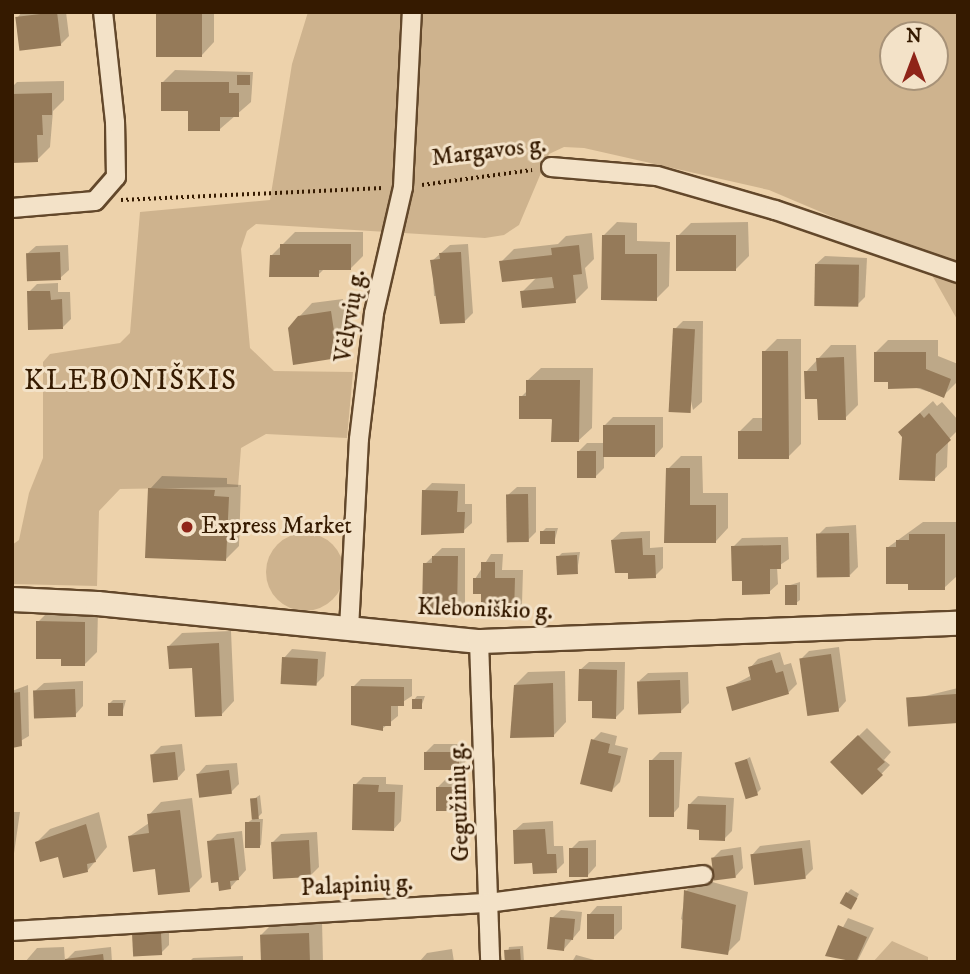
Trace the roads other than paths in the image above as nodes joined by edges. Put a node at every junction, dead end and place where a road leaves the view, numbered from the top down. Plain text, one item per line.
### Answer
1 (103, 12) edge
2 (412, 12) edge
3 (551, 167) road end
4 (12, 208) edge
5 (958, 273) edge
6 (12, 599) edge
7 (958, 623) edge
8 (349, 629) junction
9 (479, 641) junction
10 (703, 875) dead end
11 (488, 903) junction
12 (12, 931) edge
13 (491, 962) edge

1 - 4 street
2 - 8 street, Vėlyvių g.
3 - 5 street, Margavos g.
6 - 8 street, Kleboniškio g.
7 - 9 street, Kleboniškio g.
8 - 9 street, Kleboniškio g.
9 - 11 street, Gegužinių g.
10 - 11 street, Palapinių g.
11 - 12 street, Palapinių g.
11 - 13 street, Gegužinių g.

